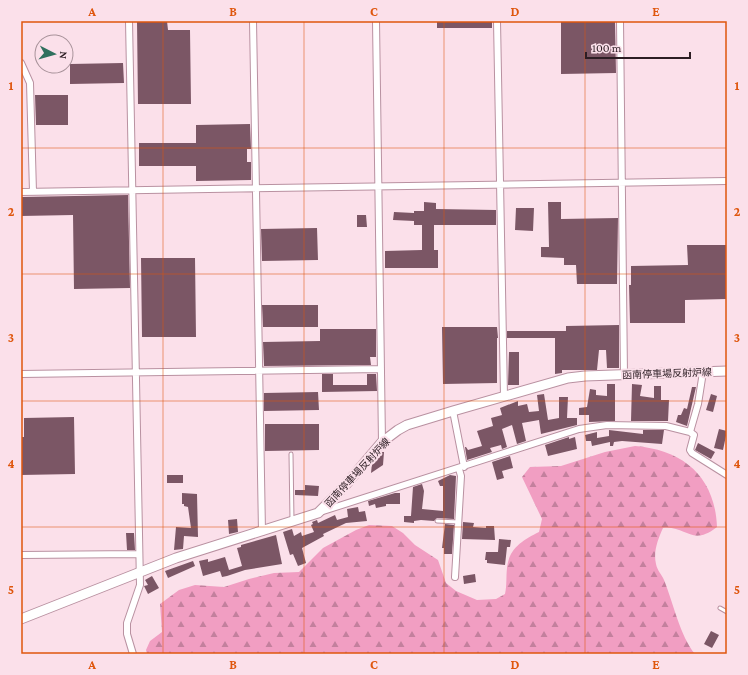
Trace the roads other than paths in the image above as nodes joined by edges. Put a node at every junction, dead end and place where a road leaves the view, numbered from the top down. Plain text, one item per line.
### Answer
1 (129, 21) edge
2 (253, 21) edge
3 (376, 21) edge
4 (497, 21) edge
5 (620, 21) edge
6 (21, 63) edge
7 (727, 181) edge
8 (623, 182) junction
9 (500, 185) junction
10 (379, 186) junction
11 (256, 188) junction
12 (132, 191) junction
13 (21, 192) edge
14 (33, 192) junction
15 (381, 369) junction
16 (259, 370) junction
17 (727, 371) edge
18 (703, 372) junction
19 (135, 373) junction
20 (21, 374) edge
21 (624, 375) junction
22 (504, 396) junction
23 (453, 411) junction
24 (690, 432) junction
25 (382, 442) junction
26 (291, 454) dead end
27 (462, 468) junction
28 (727, 475) edge
29 (318, 513) junction
30 (292, 522) junction
31 (437, 522) dead end
32 (459, 522) junction
33 (262, 532) junction
34 (139, 554) junction
35 (21, 555) edge
36 (143, 571) junction
37 (455, 576) dead end
38 (720, 608) dead end
39 (727, 612) edge
40 (21, 619) edge
41 (133, 654) edge

1 - 12 street
2 - 11 street
3 - 10 street
4 - 9 street
5 - 8 street
6 - 14 street
7 - 8 street
8 - 9 street
8 - 21 street
9 - 10 street
9 - 22 street
10 - 11 street
10 - 15 street
11 - 12 street
11 - 16 street
12 - 14 street
12 - 19 street
13 - 14 street
15 - 16 street
15 - 25 street
16 - 19 street
16 - 33 street
17 - 18 main road, 函南停車場反射炉線
18 - 21 main road, 函南停車場反射炉線
18 - 24 street
19 - 20 street
19 - 34 street
21 - 22 main road, 函南停車場反射炉線
22 - 23 main road, 函南停車場反射炉線
23 - 25 main road, 函南停車場反射炉線
23 - 27 street
24 - 27 street
24 - 28 street
25 - 29 main road, 函南停車場反射炉線
26 - 30 lane
27 - 29 street
27 - 32 street
29 - 30 main road, 函南停車場反射炉線
30 - 33 main road, 函南停車場反射炉線
31 - 32 lane
32 - 37 street
33 - 36 main road, 函南停車場反射炉線
34 - 35 street
34 - 36 street
36 - 40 main road, 函南停車場反射炉線
36 - 41 street
38 - 39 lane

